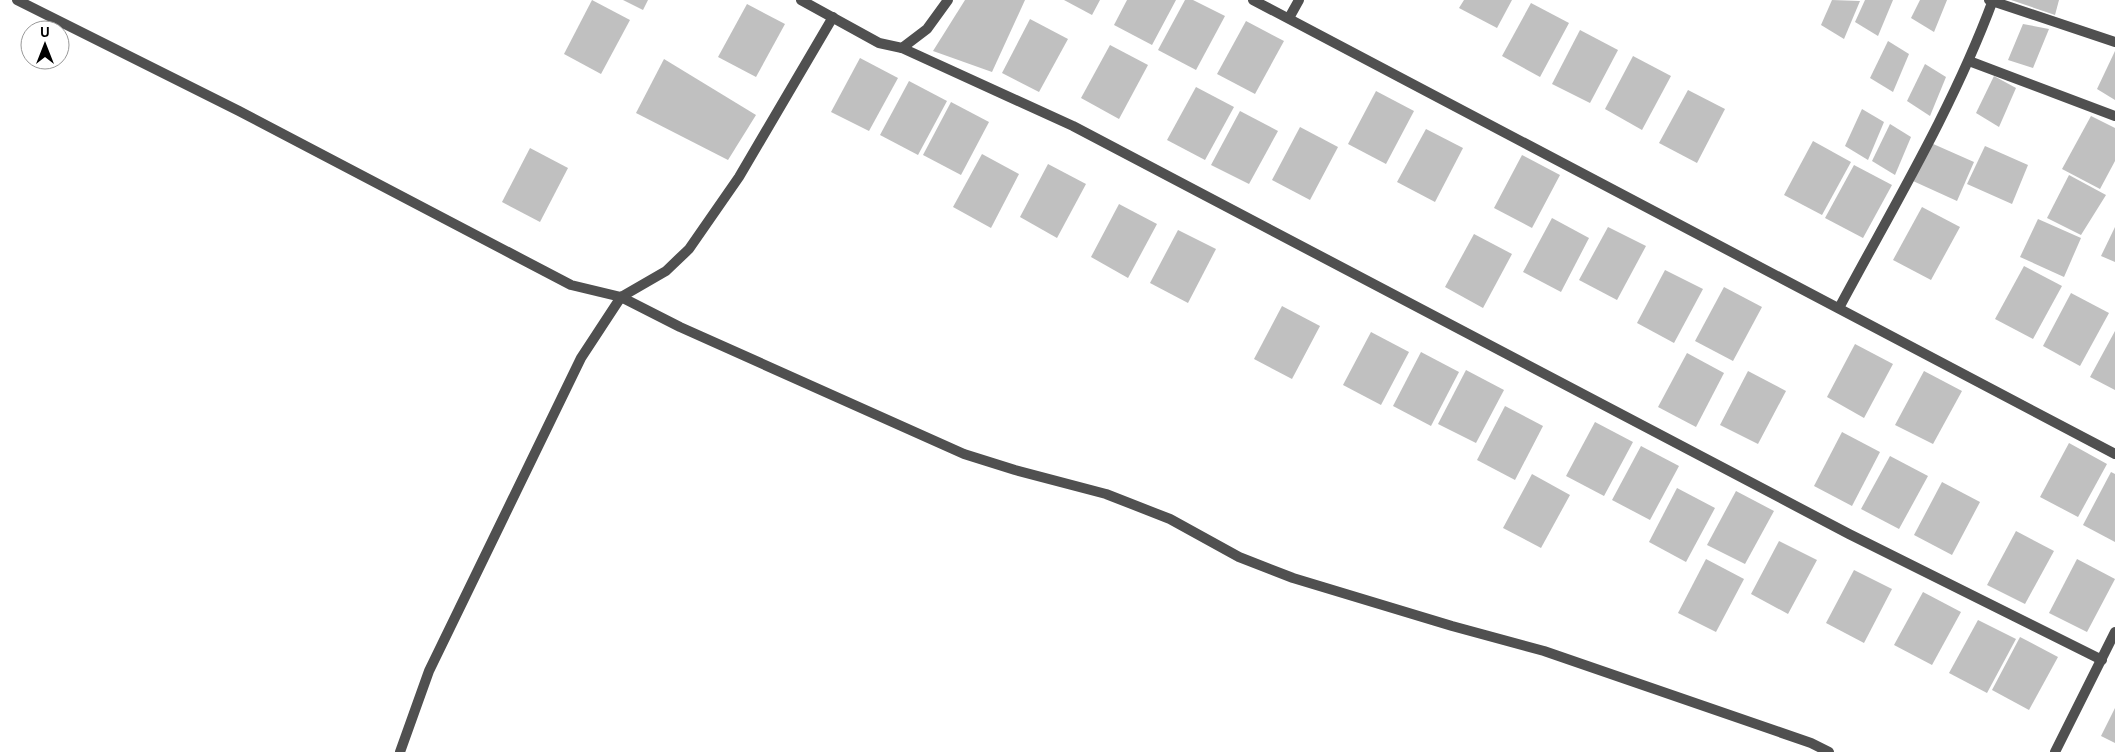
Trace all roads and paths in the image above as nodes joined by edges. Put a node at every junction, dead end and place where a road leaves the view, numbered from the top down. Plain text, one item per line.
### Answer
1 (18, 0) edge
2 (801, 0) edge
3 (948, 0) edge
4 (1253, 0) edge
5 (1299, 0) edge
6 (1991, 0) edge
7 (833, 17) junction
8 (1289, 18) junction
9 (2115, 42) edge
10 (902, 48) junction
11 (1969, 61) junction
12 (2115, 116) edge
13 (621, 298) junction
14 (1839, 308) junction
15 (2115, 454) edge
16 (2115, 632) edge
17 (2102, 660) junction
18 (400, 752) edge
19 (1829, 752) edge
20 (2055, 752) edge

1 - 13 street
2 - 7 street
3 - 10 street
4 - 8 street
5 - 8 street
6 - 9 street
6 - 11 street
7 - 10 street
7 - 13 street
8 - 14 street
10 - 17 street
11 - 12 street
11 - 14 street
13 - 18 street
13 - 19 street
14 - 15 street
16 - 17 street
17 - 20 street

